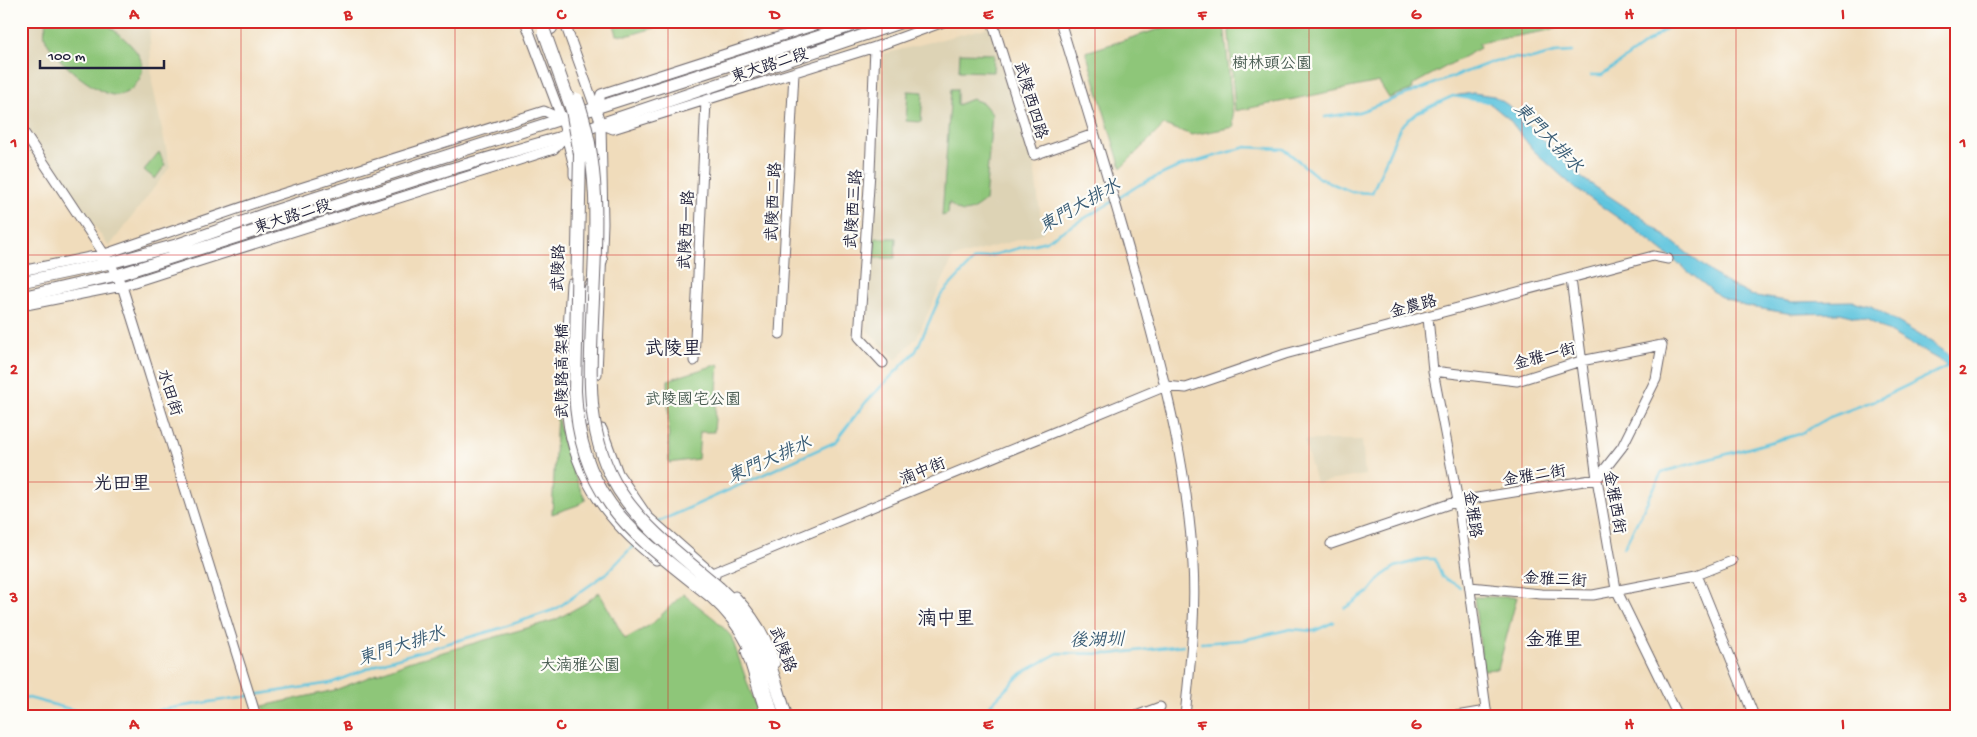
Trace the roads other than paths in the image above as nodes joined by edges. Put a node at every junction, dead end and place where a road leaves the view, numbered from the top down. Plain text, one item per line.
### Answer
1 (525, 21) edge
2 (564, 21) edge
3 (828, 21) edge
4 (867, 21) edge
5 (905, 21) edge
6 (946, 21) edge
7 (992, 21) edge
8 (1060, 21) edge
9 (546, 25) edge
10 (875, 47) junction
11 (794, 73) junction
12 (706, 101) junction
13 (596, 109) junction
14 (562, 119) junction
15 (601, 124) junction
16 (21, 128) edge
17 (1094, 134) junction
18 (565, 136) junction
19 (107, 259) junction
20 (1668, 259) dead end
21 (601, 260) junction
22 (572, 268) junction
23 (21, 271) edge
24 (117, 275) junction
25 (1571, 279) junction
26 (21, 282) edge
27 (122, 286) junction
28 (21, 297) edge
29 (586, 301) junction
30 (21, 306) edge
31 (1428, 317) junction
32 (780, 334) dead end
33 (694, 361) dead end
34 (1581, 361) junction
35 (883, 363) dead end
36 (1433, 371) junction
37 (1166, 386) junction
38 (1597, 479) junction
39 (635, 499) junction
40 (1458, 501) junction
41 (609, 514) junction
42 (1332, 544) dead end
43 (1732, 560) dead end
44 (712, 573) junction
45 (1697, 575) junction
46 (701, 581) junction
47 (1470, 586) junction
48 (694, 589) junction
49 (1616, 589) junction
50 (715, 592) junction
51 (1160, 707) dead end
52 (255, 712) edge
53 (1486, 713) edge
54 (766, 716) edge
55 (773, 716) edge
56 (786, 716) edge
57 (791, 716) edge
58 (1136, 716) edge
59 (1185, 716) edge
60 (1456, 716) edge
61 (1678, 716) edge
62 (1754, 716) edge

1 - 14 street, 武陵路
2 - 13 street
3 - 13 street, 東大路二段
4 - 13 main road, 東大路二段
5 - 15 main road, 東大路二段
6 - 10 street, 東大路二段
7 - 17 street, 武陵西四路
8 - 17 street
9 - 50 highway, 武陵路高架橋, bridge
10 - 11 street, 東大路二段
10 - 35 street, 武陵西三路
11 - 12 street, 東大路二段
11 - 32 street, 武陵西二路
12 - 15 street, 東大路二段
12 - 33 street, 武陵西一路
13 - 14 main road, 東大路二段
13 - 15 street
14 - 18 street, 武陵路
14 - 19 main road, 東大路二段
15 - 18 main road, 東大路二段
15 - 21 street
16 - 19 street, 水田街
17 - 37 street
18 - 22 street, 武陵路
18 - 24 main road, 東大路二段
18 - 27 street, 東大路二段
19 - 23 street, 東大路二段
19 - 24 street, 水田街
19 - 26 main road, 東大路二段
20 - 25 street, 金農路
21 - 29 highway
21 - 39 street
22 - 29 highway
22 - 41 street, 武陵路
24 - 27 street, 水田街
24 - 28 main road, 東大路二段
25 - 31 street, 金農路
25 - 34 street, 金雅西街
27 - 30 street, 東大路二段
27 - 52 street, 水田街
29 - 50 highway, bridge
31 - 36 street, 金雅路
31 - 37 street, 金農路
34 - 36 street, 金雅一街
34 - 38 street, 金雅西街
34 - 38 street, 金雅一街
36 - 40 street, 金雅路
37 - 44 street, 湳中街
37 - 59 street
38 - 40 street, 金雅二街
38 - 49 street, 金雅西街
39 - 41 street
39 - 44 street, 武陵路
40 - 42 street, 金雅二街
40 - 47 street, 金雅路
41 - 46 street
41 - 48 street, 武陵路
43 - 45 street, 金雅三街
44 - 46 street, 湳中街
44 - 57 street, 武陵路
45 - 49 street, 金雅三街
45 - 62 street
46 - 48 street, 湳中街
47 - 49 street, 金雅三街
47 - 53 street, 金雅路
48 - 54 street
49 - 61 street, 金雅西街
50 - 55 highway, 武陵路高架橋
50 - 56 highway, 武陵路高架橋
51 - 58 street
53 - 60 street

